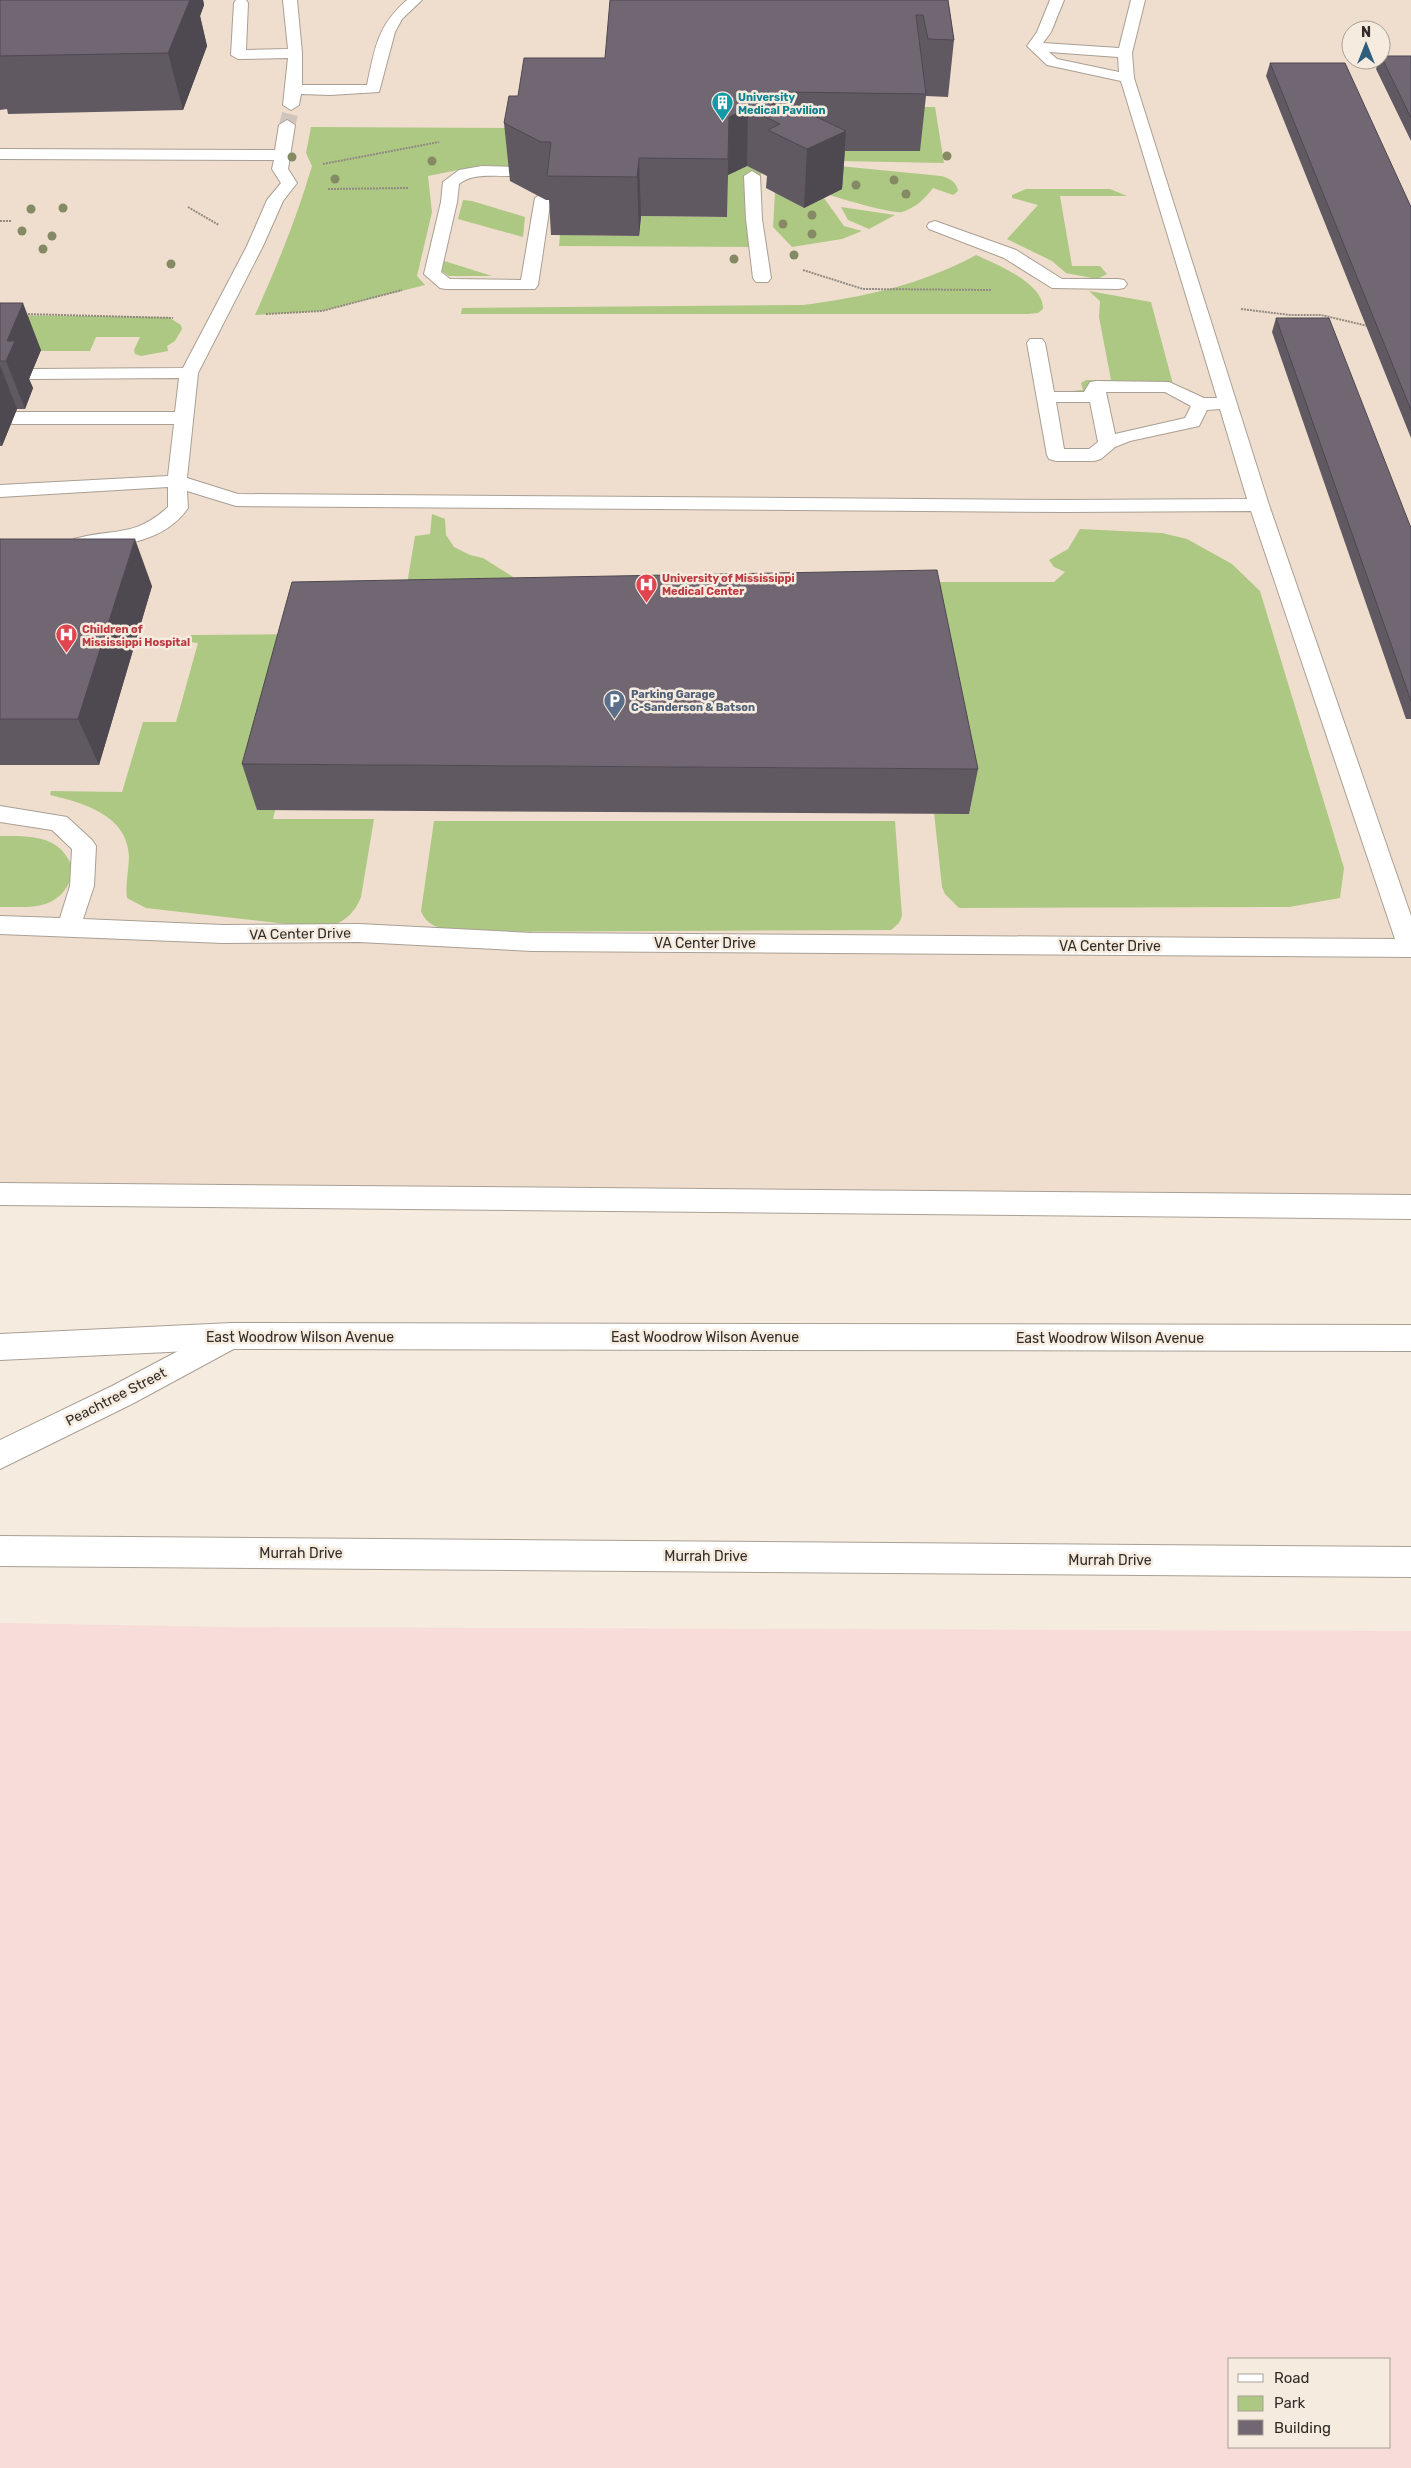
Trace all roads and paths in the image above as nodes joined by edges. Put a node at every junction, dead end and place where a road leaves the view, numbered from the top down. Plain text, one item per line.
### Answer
1 (290, 0) edge
2 (415, 0) edge
3 (1057, 0) edge
4 (1138, 0) edge
5 (241, 3) dead end
6 (1034, 46) junction
7 (295, 53) junction
8 (1125, 54) junction
9 (1127, 78) junction
10 (295, 89) junction
11 (448, 140) dead end
12 (0, 154) edge
13 (281, 162) junction
14 (516, 172) edge
15 (752, 176) dead end
16 (449, 187) junction
17 (324, 189) dead end
18 (543, 198) edge
19 (0, 221) edge
20 (12, 221) dead end
21 (936, 226) dead end
22 (762, 278) dead end
23 (446, 284) junction
24 (1118, 284) dead end
25 (20, 314) edge
26 (265, 314) dead end
27 (1036, 343) dead end
28 (203, 346) junction
29 (189, 373) junction
30 (32, 374) dead end
31 (1096, 386) junction
32 (1046, 397) junction
33 (1201, 404) junction
34 (1230, 404) junction
35 (14, 418) dead end
36 (182, 418) junction
37 (1108, 443) junction
38 (178, 481) junction
39 (0, 491) edge
40 (1260, 505) junction
41 (60, 545) edge
42 (0, 814) edge
43 (0, 925) edge
44 (69, 927) junction
45 (1410, 948) edge
46 (0, 1194) edge
47 (1411, 1206) edge
48 (231, 1336) junction
49 (1411, 1338) edge
50 (0, 1347) edge
51 (0, 1455) edge
52 (0, 1551) edge
53 (1411, 1562) edge

1 - 7 street
2 - 10 street
3 - 6 street
4 - 8 street
5 - 7 street
6 - 8 street
6 - 9 street
7 - 10 street
8 - 9 street
9 - 34 street
10 - 13 street
11 - 13 path
12 - 13 street
13 - 28 street
14 - 16 street
15 - 22 street
16 - 17 path
16 - 23 street
18 - 23 street
19 - 20 path
21 - 24 street
23 - 26 path
25 - 28 path
27 - 32 street
28 - 29 street
29 - 30 street
29 - 36 street
31 - 32 street
31 - 33 street
31 - 37 street
32 - 37 street
33 - 34 street
33 - 37 street
34 - 40 street
35 - 36 street
36 - 38 street
38 - 39 street
38 - 40 street
38 - 41 street
40 - 45 street
42 - 44 street
43 - 44 street, VA Center Drive
44 - 45 street, VA Center Drive
46 - 47 street
48 - 49 street, East Woodrow Wilson Avenue
48 - 50 street, East Woodrow Wilson Avenue
48 - 51 street, Peachtree Street
52 - 53 street, Murrah Drive

